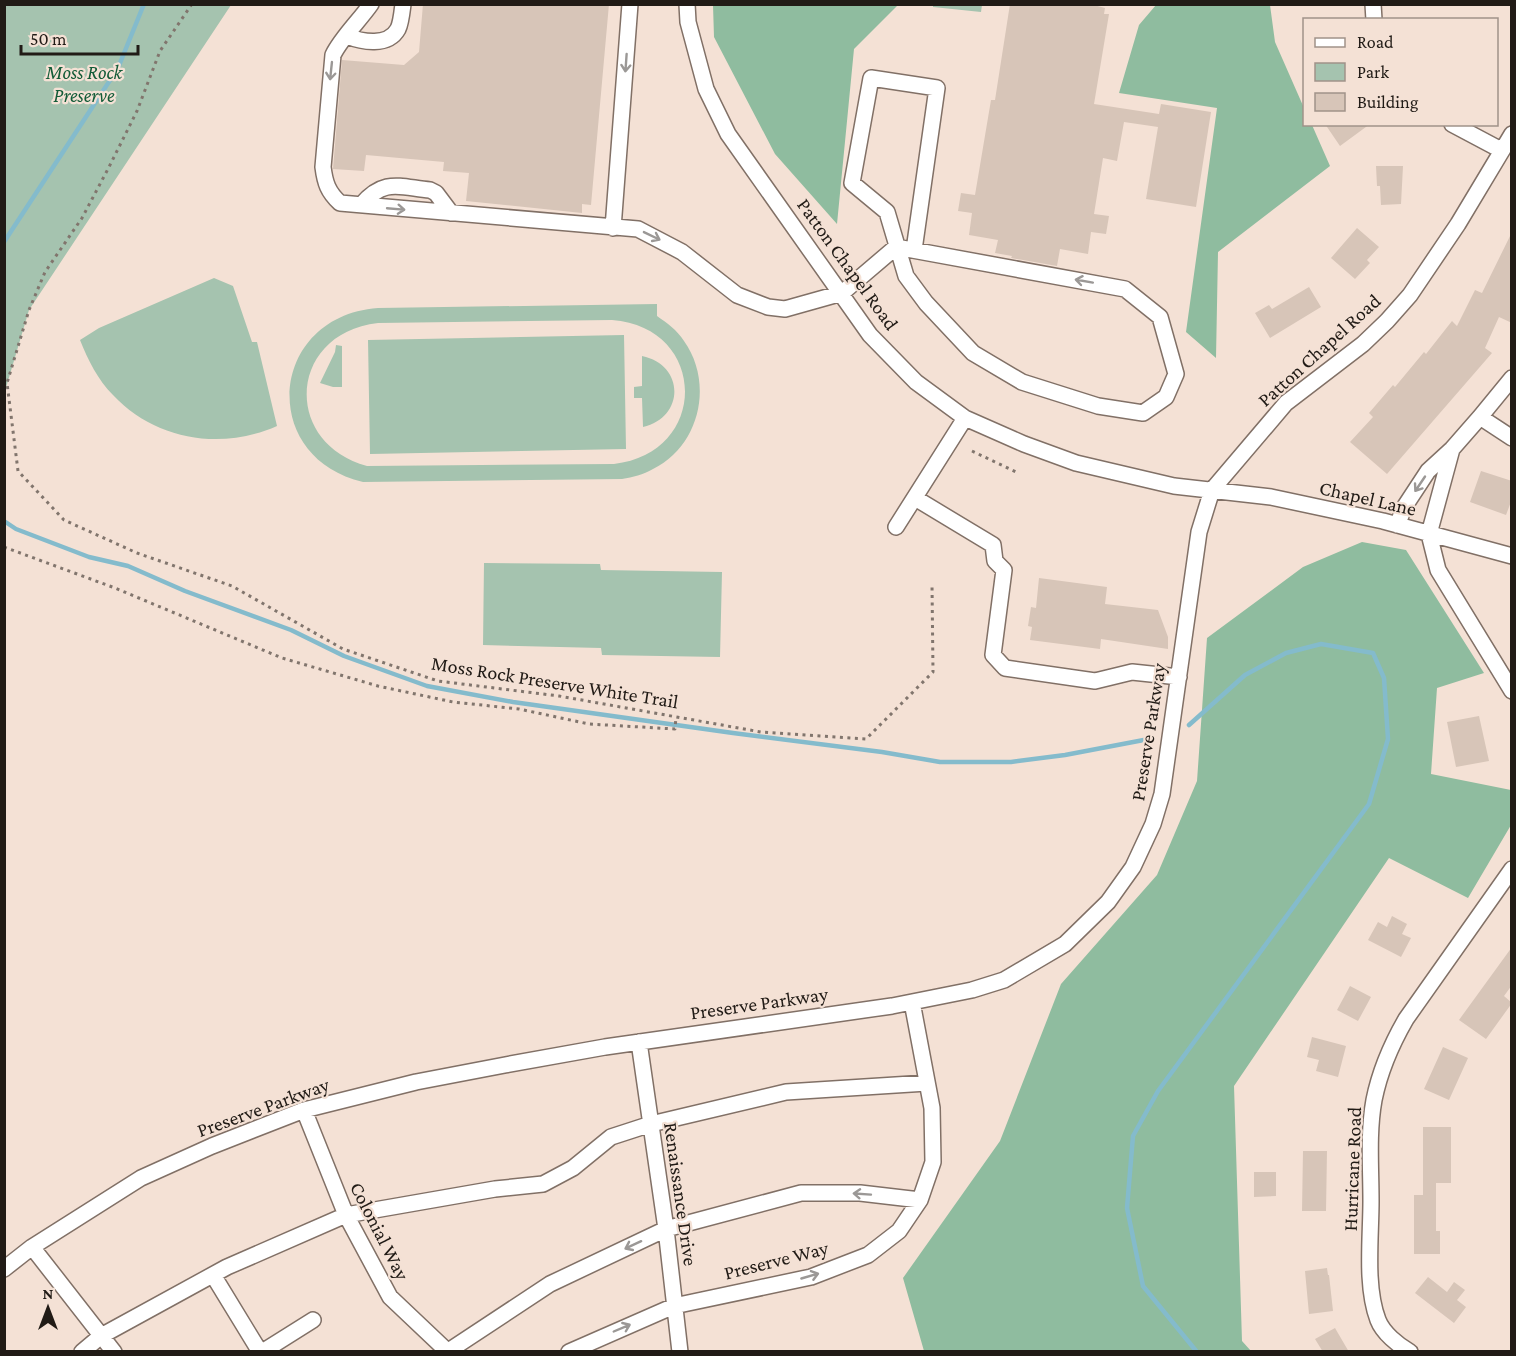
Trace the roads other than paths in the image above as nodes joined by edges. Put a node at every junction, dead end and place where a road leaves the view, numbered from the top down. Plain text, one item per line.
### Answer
1 (371, 4) edge
2 (403, 4) edge
3 (630, 4) edge
4 (687, 4) edge
5 (347, 36) junction
6 (1456, 126) edge
7 (1512, 134) edge
8 (1501, 150) junction
9 (361, 206) junction
10 (451, 213) junction
11 (613, 228) junction
12 (896, 247) junction
13 (914, 250) junction
14 (842, 293) junction
15 (1512, 378) edge
16 (1480, 417) junction
17 (965, 418) junction
18 (1512, 438) edge
19 (1452, 449) junction
20 (1212, 490) junction
21 (915, 498) junction
22 (1397, 525) junction
23 (896, 526) dead end
24 (1430, 534) junction
25 (1512, 556) edge
26 (1179, 677) junction
27 (1512, 691) edge
28 (1512, 869) edge
29 (912, 1002) junction
30 (639, 1042) junction
31 (927, 1083) junction
32 (303, 1110) junction
33 (651, 1124) junction
34 (920, 1200) junction
35 (346, 1215) junction
36 (666, 1229) junction
37 (32, 1247) junction
38 (4, 1269) edge
39 (213, 1275) junction
40 (674, 1306) junction
41 (313, 1320) dead end
42 (101, 1336) junction
43 (447, 1351) edge
44 (82, 1352) edge
45 (114, 1352) edge
46 (261, 1352) edge
47 (569, 1352) edge
48 (680, 1352) edge
49 (1410, 1352) edge

1 - 5 street
2 - 5 street
3 -> 11 street
4 - 14 street, Patton Chapel Road
5 -> 9 street
6 - 8 street
7 - 8 street, Patton Chapel Road
8 - 20 street, Patton Chapel Road
9 -> 10 street
9 - 10 street
10 - 11 street
11 -> 14 street
12 - 13 street
12 - 13 street
12 -> 13 street
12 - 14 street
14 - 17 street, Patton Chapel Road
15 - 16 street
16 - 18 street
16 - 19 street
17 - 20 street, Patton Chapel Road
17 - 21 street
19 -> 22 street
19 - 24 street
20 - 22 street, Chapel Lane
20 - 26 street, Preserve Parkway
21 - 23 street
21 - 26 street
22 - 24 street, Chapel Lane
24 - 25 street, Chapel Lane
24 - 27 street
26 - 29 street, Preserve Parkway
28 - 49 street, Hurricane Road
29 - 30 street, Preserve Parkway
29 - 31 street, Preserve Way
30 - 32 street, Preserve Parkway
30 - 33 street, Renaissance Drive
31 - 33 street
31 - 34 street, Preserve Way
32 - 35 street, Colonial Way
32 - 37 street, Preserve Parkway
33 - 35 street
33 - 36 street, Renaissance Drive
34 -> 36 street
40 -> 34 street, Preserve Way
35 - 39 street
35 - 43 street, Colonial Way
36 - 40 street, Renaissance Drive
36 -> 43 street
37 - 38 street, Preserve Parkway
37 - 42 street
39 - 42 street
39 - 46 street
47 -> 40 street, Preserve Way
40 - 48 street, Renaissance Drive
41 - 46 street
42 - 44 street
42 - 45 street

